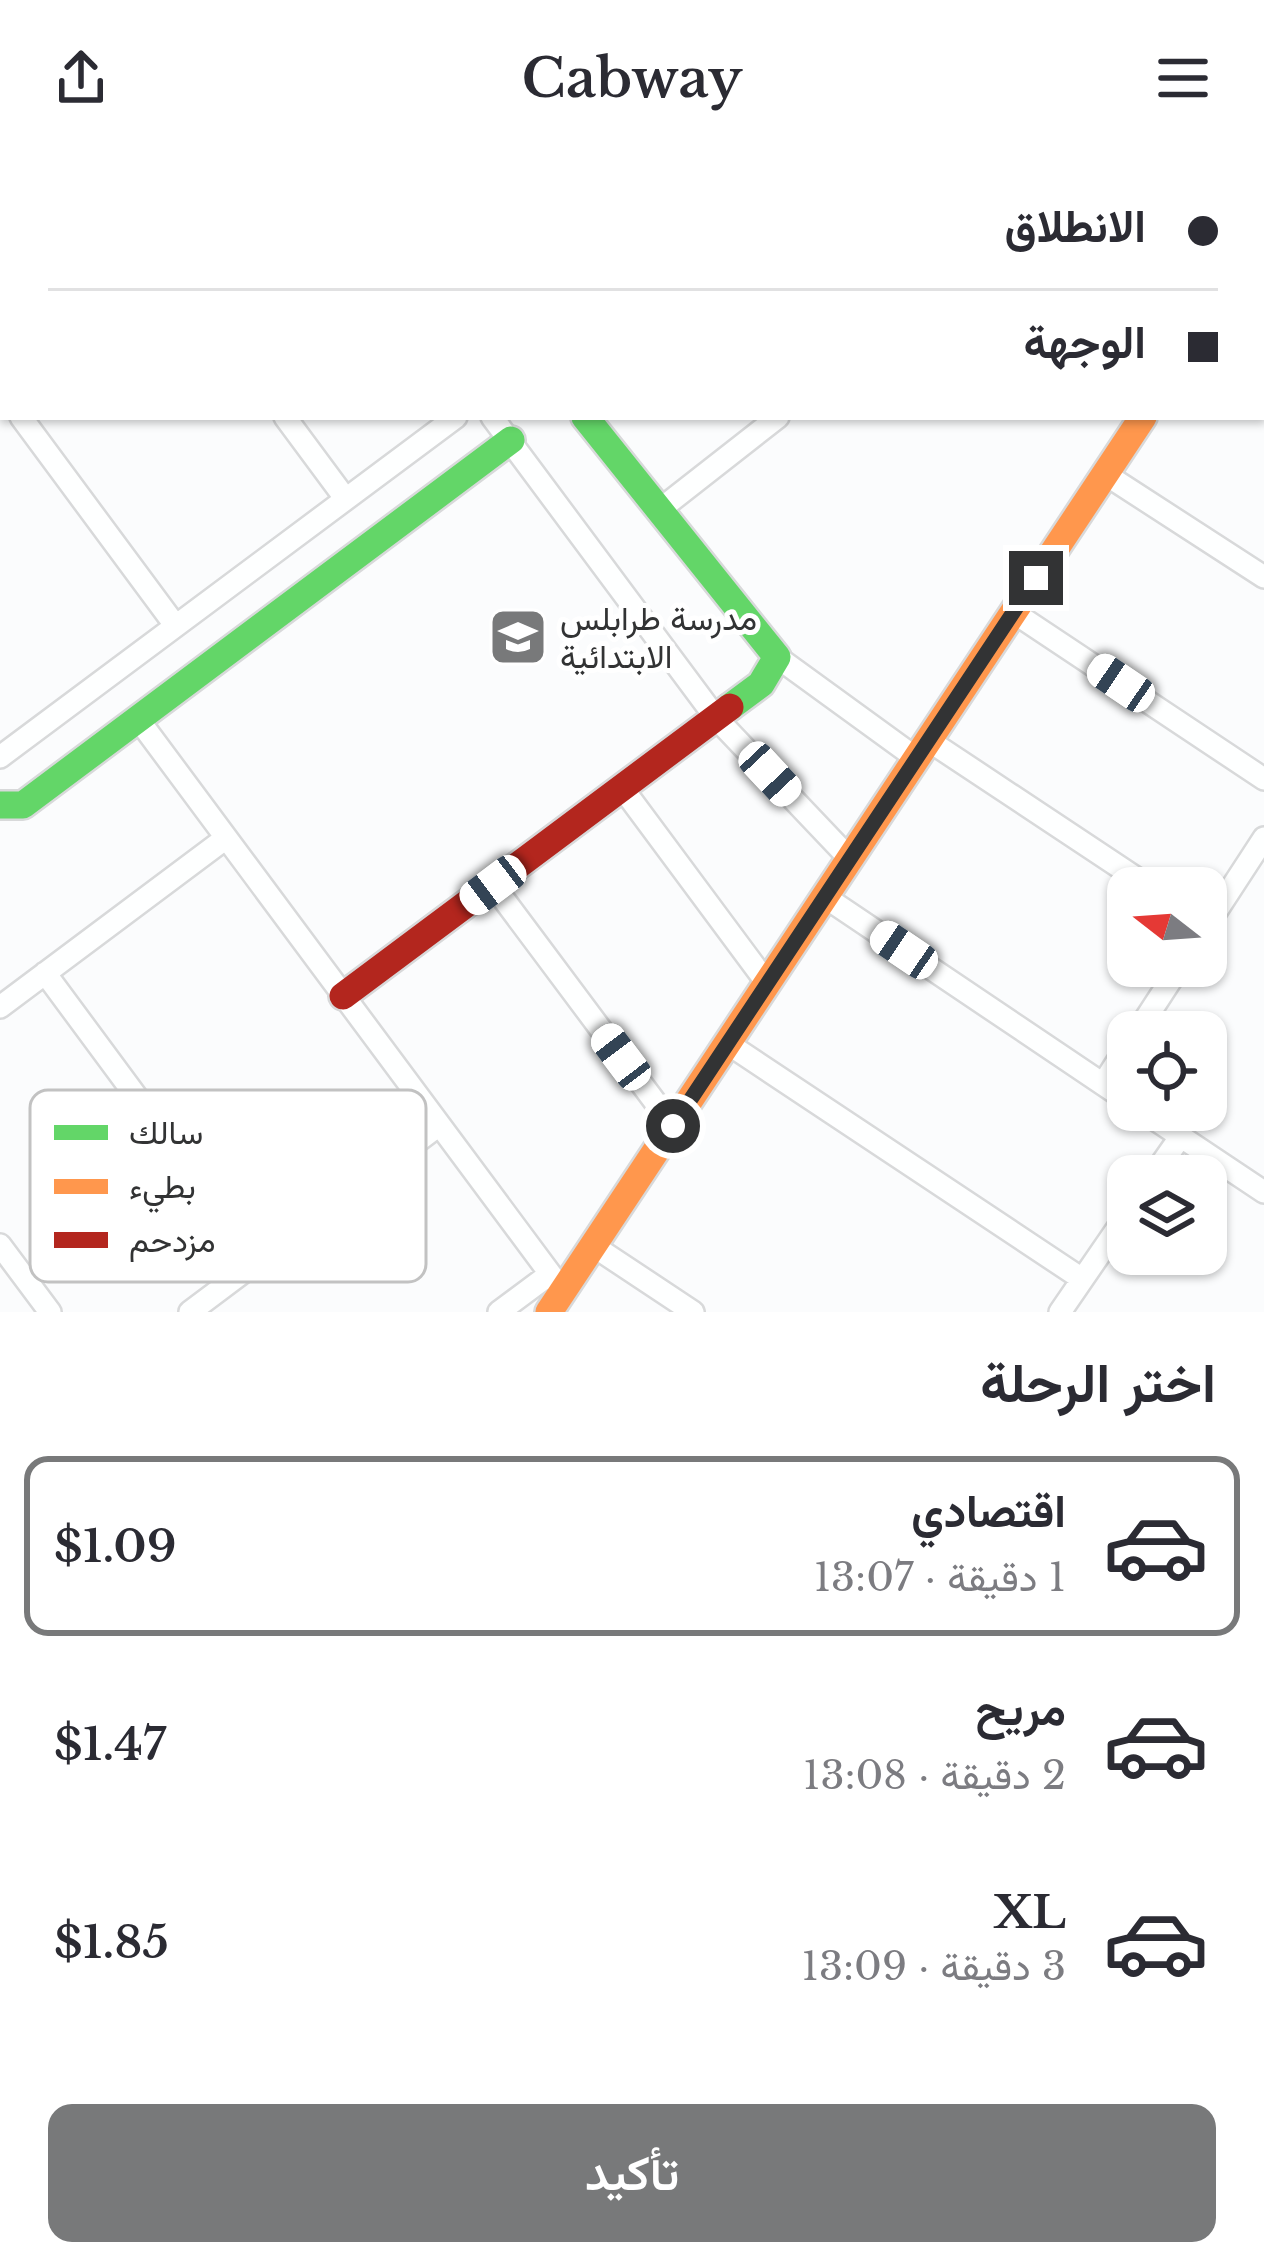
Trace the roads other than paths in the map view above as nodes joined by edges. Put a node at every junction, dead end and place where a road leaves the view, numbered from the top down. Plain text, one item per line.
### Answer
1 (23, 420) edge
2 (287, 420) edge
3 (452, 420) edge
4 (494, 420) edge
5 (587, 420) edge
6 (774, 420) edge
7 (1141, 420) edge
8 (511, 440) junction
9 (1105, 475) junction
10 (345, 498) junction
11 (658, 511) junction
12 (1264, 577) edge
13 (1013, 612) junction
14 (176, 625) junction
15 (777, 657) junction
16 (716, 718) junction
17 (138, 719) junction
18 (922, 749) junction
19 (0, 757) edge
20 (1264, 779) edge
21 (623, 790) junction
22 (0, 805) edge
23 (226, 838) junction
24 (1264, 838) edge
25 (850, 859) junction
26 (1116, 867) edge
27 (1255, 871) edge
28 (493, 885) junction
29 (825, 896) junction
30 (1227, 902) edge
31 (45, 974) junction
32 (767, 983) junction
33 (344, 996) junction
34 (0, 1007) edge
35 (727, 1043) junction
36 (1107, 1076) edge
37 (1102, 1084) junction
38 (1107, 1087) edge
39 (131, 1090) edge
40 (413, 1090) edge
41 (426, 1107) edge
42 (439, 1125) junction
43 (673, 1126) junction
44 (1174, 1131) edge
45 (426, 1135) edge
46 (1181, 1136) junction
47 (1168, 1155) edge
48 (1264, 1192) edge
49 (1107, 1243) edge
50 (0, 1245) edge
51 (592, 1245) junction
52 (1082, 1279) junction
53 (230, 1282) edge
54 (554, 1292) edge
55 (50, 1312) edge
56 (190, 1312) edge
57 (499, 1312) edge
58 (693, 1312) edge
59 (1060, 1312) edge

1 - 14 street
2 - 10 street
3 - 10 street
4 - 8 street
5 - 11 street
6 - 11 street
7 - 9 street
8 - 16 street
8 - 17 street
9 - 12 street
9 - 13 street
10 - 14 street
11 - 15 street
13 - 18 street
13 - 20 street
14 - 19 street
15 - 16 street
15 - 18 street
16 - 21 street
16 - 25 street
17 - 22 street
17 - 23 street
18 - 25 street
18 - 26 street
21 - 28 street
21 - 32 street
23 - 31 street
23 - 33 street
24 - 27 street
25 - 29 street
27 - 30 street
28 - 33 street
28 - 43 street
29 - 32 street
29 - 37 street
31 - 34 street
31 - 39 street
32 - 35 street
33 - 40 street
35 - 43 street
35 - 52 street
36 - 37 street
37 - 38 street
41 - 42 street
42 - 45 street
42 - 54 street
43 - 51 street
44 - 46 street
46 - 47 street
46 - 48 street
49 - 52 street
50 - 55 street
51 - 54 street
51 - 58 street
52 - 59 street
53 - 56 street
54 - 57 street

